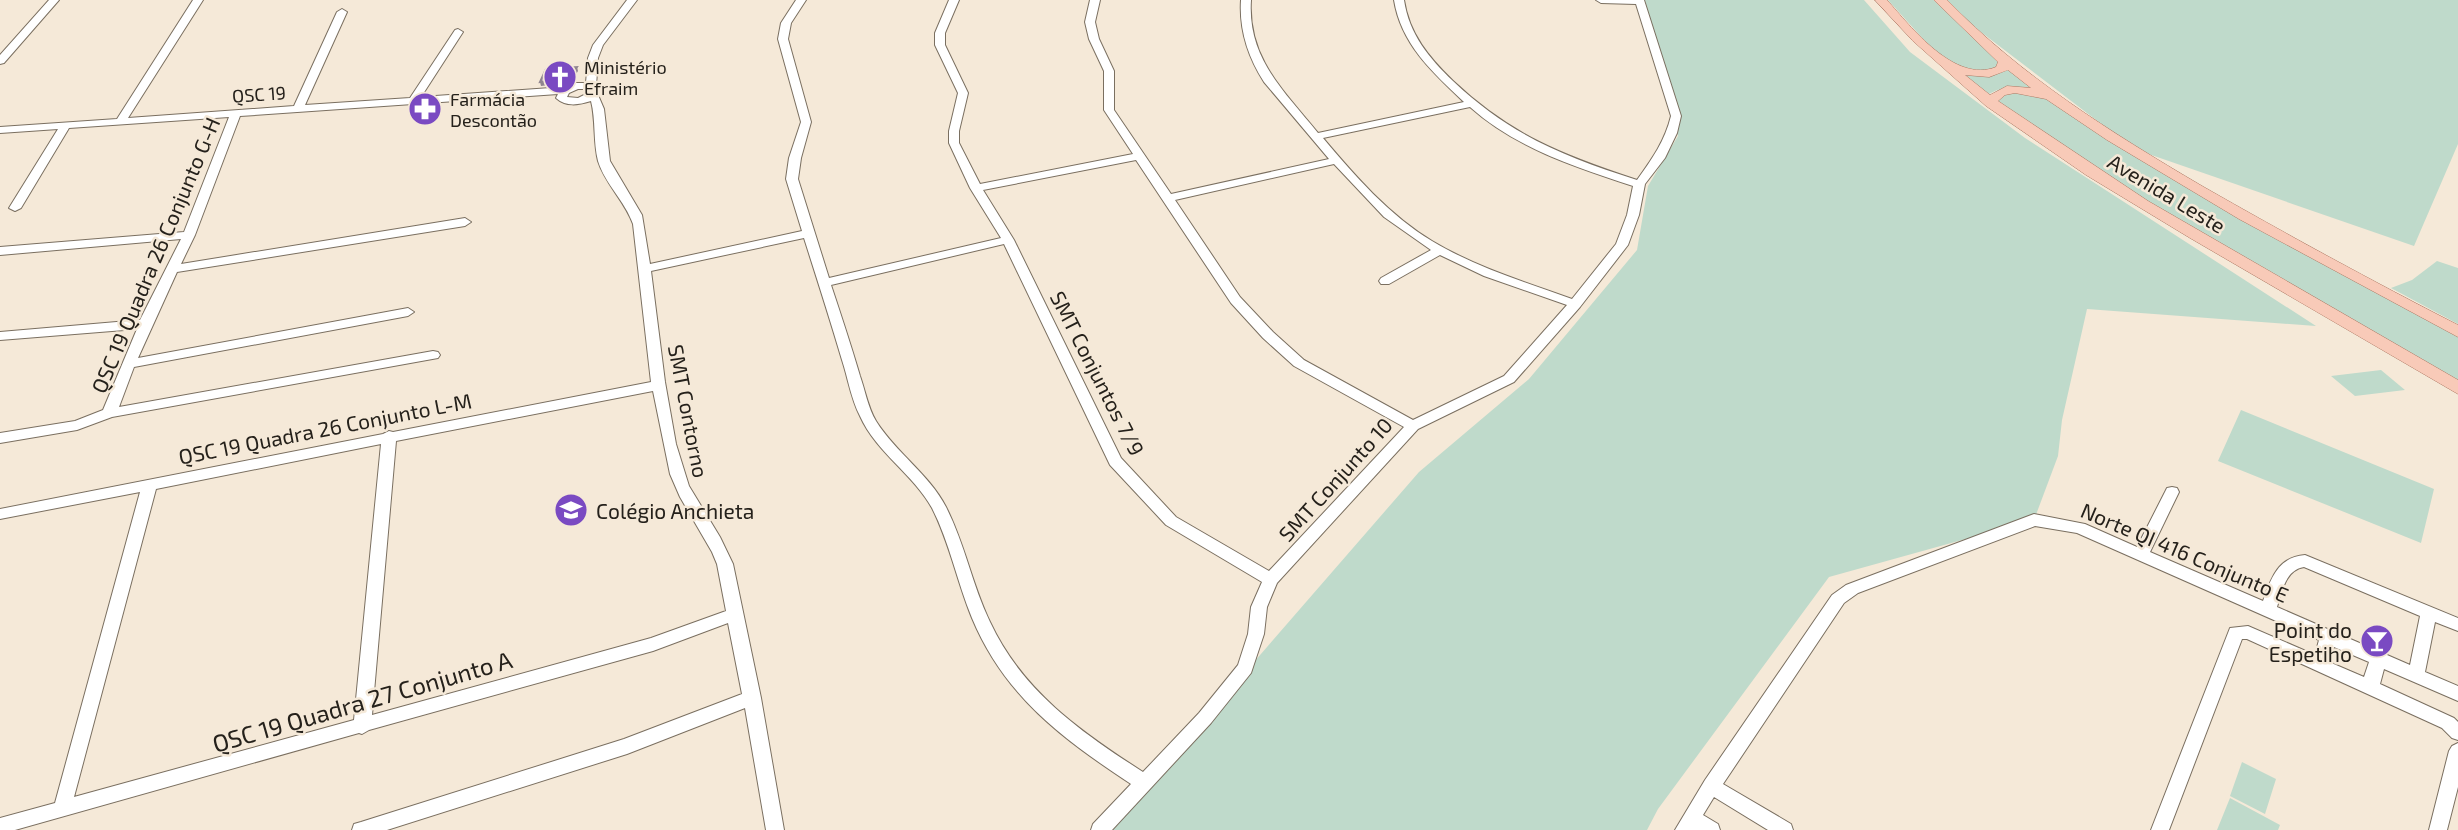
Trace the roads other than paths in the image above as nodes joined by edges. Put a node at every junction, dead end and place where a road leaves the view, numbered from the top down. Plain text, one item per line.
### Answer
1 (54, 0) edge
2 (198, 0) edge
3 (632, 0) edge
4 (801, 0) edge
5 (954, 0) edge
6 (1095, 0) edge
7 (1246, 0) edge
8 (1399, 0) edge
9 (1601, 0) edge
10 (1881, 0) edge
11 (1940, 0) edge
12 (1639, 1) edge
13 (342, 12) dead end
14 (458, 32) dead end
15 (2005, 59) junction
16 (1941, 60) junction
17 (0, 61) edge
18 (592, 71) junction
19 (578, 86) junction
20 (592, 91) junction
21 (565, 95) junction
22 (2052, 96) junction
23 (413, 101) junction
24 (577, 102) junction
25 (1991, 103) junction
26 (1471, 104) junction
27 (298, 108) junction
28 (236, 113) junction
29 (121, 121) junction
30 (598, 121) junction
31 (66, 125) junction
32 (0, 130) edge
33 (1318, 135) junction
34 (1139, 156) junction
35 (1338, 160) junction
36 (1639, 184) junction
37 (976, 188) junction
38 (1169, 198) junction
39 (15, 208) dead end
40 (465, 222) dead end
41 (810, 233) junction
42 (189, 235) junction
43 (1008, 240) junction
44 (1441, 250) junction
45 (0, 251) edge
46 (173, 269) junction
47 (645, 269) junction
48 (1385, 281) dead end
49 (825, 282) junction
50 (1575, 304) junction
51 (408, 312) dead end
52 (145, 324) junction
53 (2458, 332) edge
54 (0, 336) edge
55 (433, 355) dead end
56 (128, 364) junction
57 (659, 385) junction
58 (2458, 388) edge
59 (109, 413) junction
60 (1413, 426) junction
61 (389, 436) junction
62 (0, 438) edge
63 (150, 484) junction
64 (2172, 492) dead end
65 (0, 514) edge
66 (2142, 553) junction
67 (1271, 580) junction
68 (2268, 609) junction
69 (2429, 613) junction
70 (735, 614) junction
71 (2458, 625) edge
72 (2329, 636) junction
73 (2378, 658) junction
74 (2320, 665) junction
75 (2416, 675) junction
76 (2370, 688) junction
77 (2458, 694) edge
78 (751, 698) junction
79 (362, 727) junction
80 (2458, 733) edge
81 (2458, 751) edge
82 (1144, 782) junction
83 (1711, 786) junction
84 (62, 809) junction
85 (1688, 824) edge
86 (0, 827) edge
87 (361, 830) edge
88 (775, 830) edge
89 (1100, 830) edge
90 (1711, 830) edge
91 (1784, 830) edge
92 (2160, 830) edge
93 (2438, 830) edge

1 - 17 street
2 - 29 street
3 - 18 street, SMT Contorno
4 - 41 street
5 - 37 street, SMT Conjuntos 7/9
6 - 34 street
7 - 33 street
8 - 26 street
9 - 12 street
10 - 16 main road, Avenida Leste
11 - 15 main road, Avenida Leste
12 - 36 street, SMT Conjunto 10
13 - 27 street
14 - 23 street
15 - 16 main road
15 - 22 main road, Avenida Leste
16 - 25 main road, Avenida Leste
18 - 19 street, SMT Contorno
18 - 20 street, SMT Contorno
19 - 20 street
19 - 21 street
20 - 24 street
20 - 30 street, SMT Contorno
21 - 23 street, QSC 19
21 - 24 street, QSC 19
22 - 25 main road
22 - 53 main road, Avenida Leste
23 - 27 street, QSC 19
24 - 30 street
25 - 58 main road, Avenida Leste
26 - 33 street
26 - 36 street
27 - 28 street, QSC 19
28 - 29 street, QSC 19
28 - 42 street, QSC 19 Quadra 26 Conjunto G-H
29 - 31 street, QSC 19
30 - 47 street, SMT Contorno
31 - 32 street, QSC 19
31 - 39 street
33 - 35 street
34 - 37 street
34 - 38 street
35 - 38 street
35 - 44 street
36 - 50 street, SMT Conjunto 10
37 - 43 street, SMT Conjuntos 7/9
38 - 60 street
40 - 46 street
41 - 47 street
41 - 49 street
42 - 45 street
42 - 46 street, QSC 19 Quadra 26 Conjunto G-H
43 - 49 street
43 - 67 street, SMT Conjuntos 7/9
44 - 48 street
44 - 50 street
46 - 52 street, QSC 19 Quadra 26 Conjunto G-H
47 - 57 street, SMT Contorno
49 - 82 street
50 - 60 street, SMT Conjunto 10
51 - 56 street
52 - 54 street
52 - 56 street, QSC 19 Quadra 26 Conjunto G-H
55 - 59 street
56 - 59 street, QSC 19 Quadra 26 Conjunto G-H
57 - 61 street, QSC 19 Quadra 26 Conjunto L-M
57 - 70 street, SMT Contorno
59 - 62 street
60 - 67 street, SMT Conjunto 10
61 - 63 street, QSC 19 Quadra 26 Conjunto L-M
61 - 79 street
63 - 65 street, QSC 19 Quadra 26 Conjunto L-M
63 - 84 street
64 - 66 street
66 - 68 street, Norte QI 416 Conjunto E
66 - 83 street, Norte QI 416 Conjunto E
67 - 82 street, SMT Conjunto 10
68 - 69 street
68 - 72 street, Norte QI 416 Conjunto E
69 - 71 street
69 - 75 street
70 - 78 street, SMT Contorno
70 - 79 street, QSC 19 Quadra 27 Conjunto A
72 - 73 street, Norte QI 416 Conjunto E
72 - 74 street
73 - 75 street, Norte QI 416 Conjunto E
73 - 76 street
74 - 76 street
74 - 92 street
75 - 77 street, Norte QI 416 Conjunto E
76 - 80 street
78 - 87 street
78 - 88 street, SMT Contorno
79 - 84 street, QSC 19 Quadra 27 Conjunto A
81 - 93 street
82 - 89 street, SMT Conjunto 10
83 - 85 street, Norte QI 416 Conjunto E
83 - 91 street
84 - 86 street, QSC 19 Quadra 27 Conjunto A
85 - 90 street

